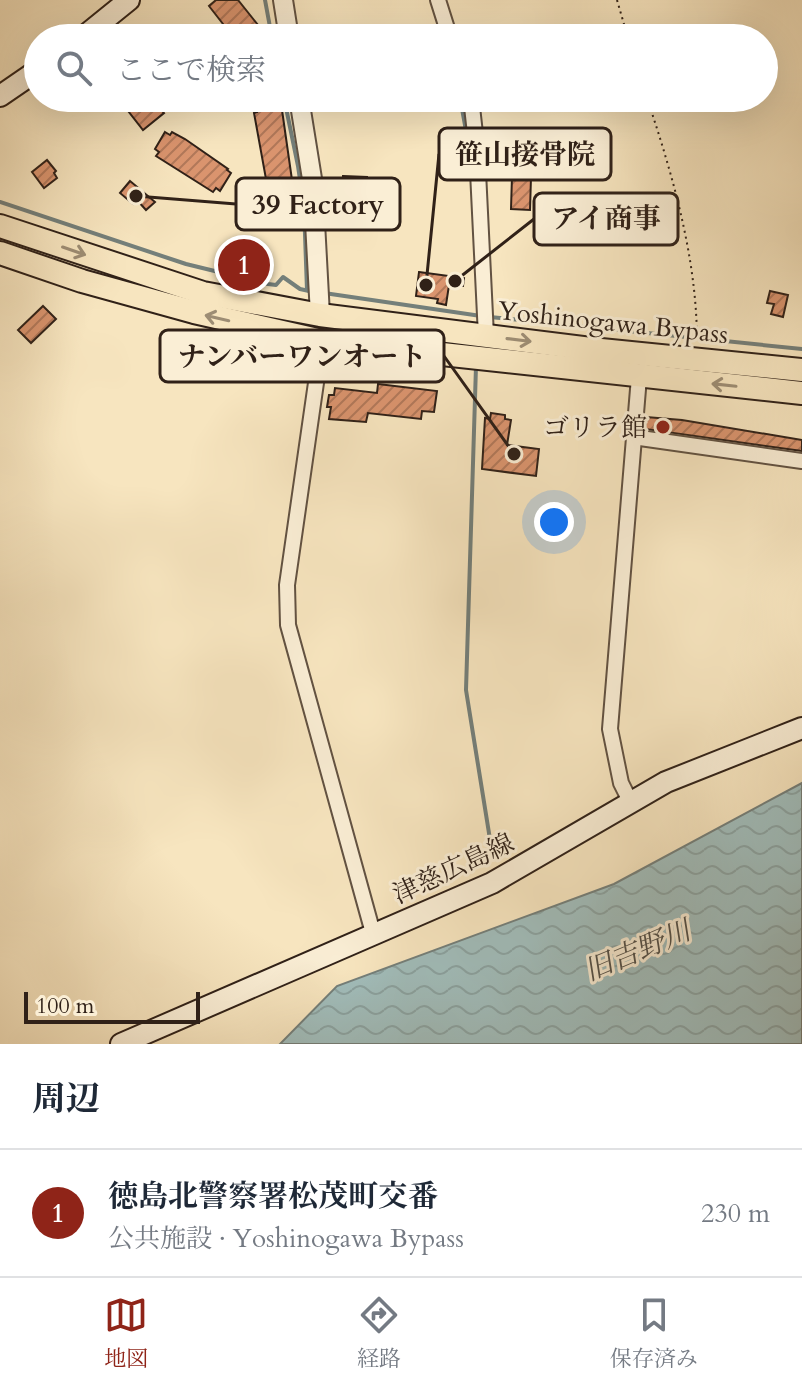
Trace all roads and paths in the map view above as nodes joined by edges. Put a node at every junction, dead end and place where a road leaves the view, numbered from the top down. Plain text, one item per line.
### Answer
1 (129, 0) edge
2 (283, 0) edge
3 (438, 0) edge
4 (617, 0) edge
5 (99, 24) edge
6 (287, 24) edge
7 (446, 24) edge
8 (624, 24) edge
9 (24, 80) edge
10 (0, 96) edge
11 (301, 112) edge
12 (473, 112) edge
13 (652, 112) edge
14 (0, 226) edge
15 (0, 253) edge
16 (320, 315) junction
17 (486, 336) junction
18 (322, 341) junction
19 (695, 359) junction
20 (802, 370) edge
21 (639, 377) junction
22 (802, 393) edge
23 (633, 437) junction
24 (802, 461) edge
25 (802, 728) edge
26 (630, 801) junction
27 (373, 933) junction
28 (121, 1044) edge

1 - 5 main road
2 - 6 street
3 - 7 street
4 - 8 path
9 - 10 main road
11 - 16 street
12 - 17 street
13 - 19 path
14 -> 16 highway, Yoshinogawa Bypass
18 -> 15 highway, Yoshinogawa Bypass
16 - 17 highway, Yoshinogawa Bypass
17 -> 19 highway, Yoshinogawa Bypass
18 - 21 highway, Yoshinogawa Bypass
18 - 27 street
19 - 20 highway, Yoshinogawa Bypass
22 -> 21 highway, Yoshinogawa Bypass
21 - 23 street
23 - 24 street
23 - 26 street
25 - 26 main road, 津慈広島線
26 - 27 main road, 津慈広島線
27 - 28 main road, 津慈広島線

